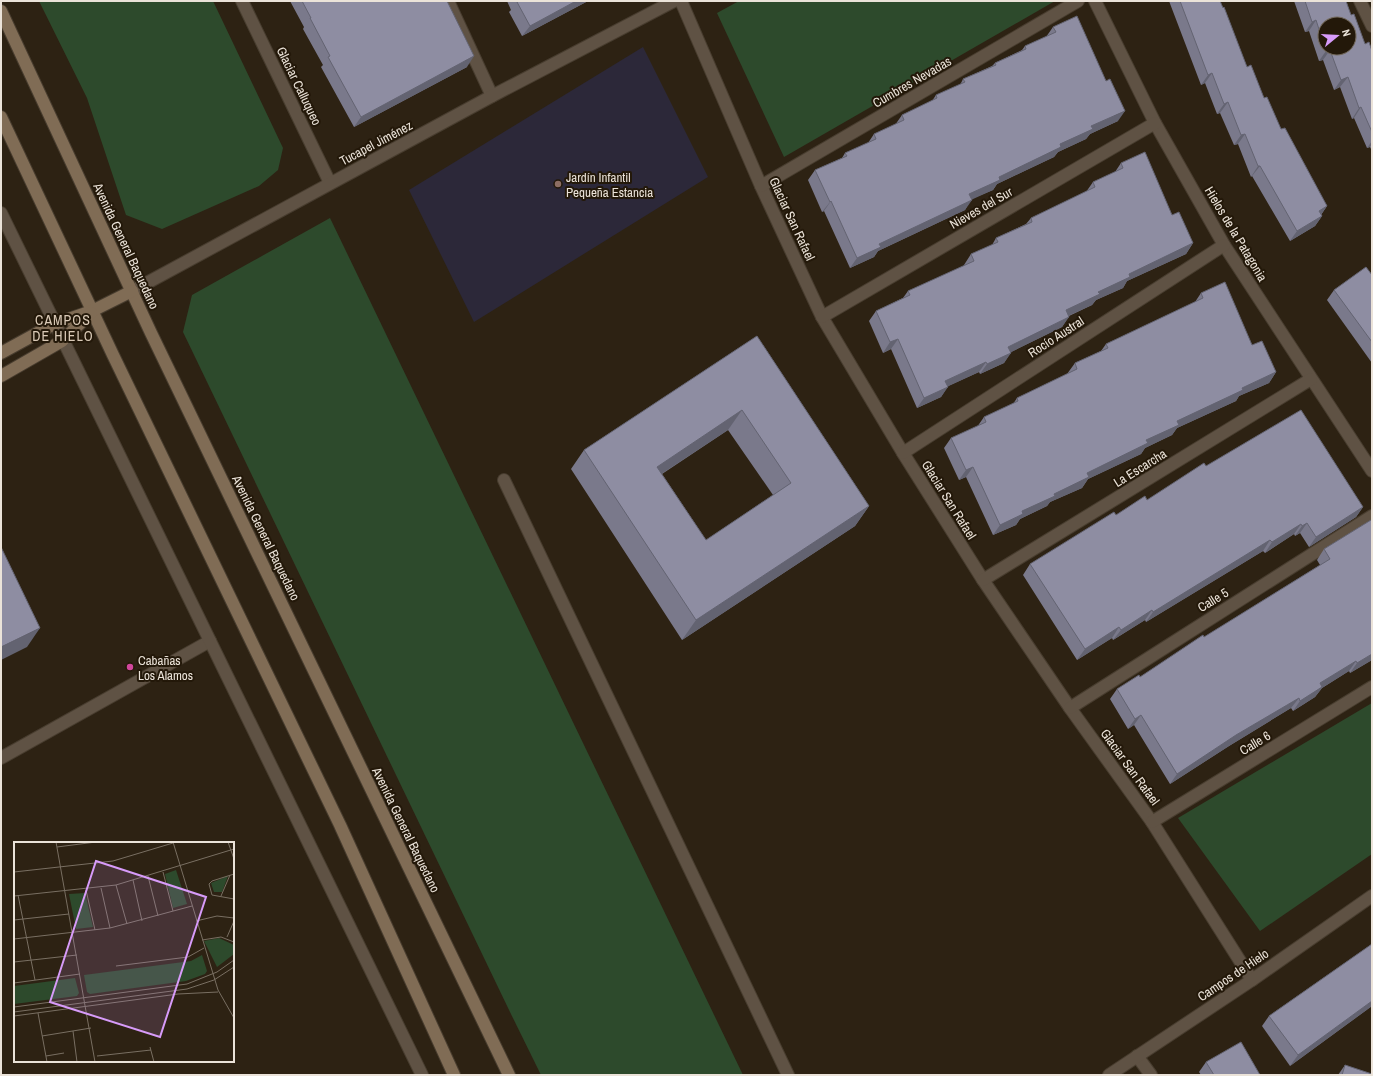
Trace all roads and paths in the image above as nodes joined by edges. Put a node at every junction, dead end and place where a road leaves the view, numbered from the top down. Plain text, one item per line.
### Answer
1 (242, 1) edge
2 (448, 1) edge
3 (674, 1) edge
4 (681, 1) edge
5 (1078, 1) edge
6 (1095, 1) edge
7 (1360, 1) edge
8 (1, 11) edge
9 (1372, 26) edge
10 (492, 96) junction
11 (1, 117) edge
12 (1155, 123) junction
13 (330, 183) junction
14 (761, 186) junction
15 (1, 213) edge
16 (1224, 245) junction
17 (132, 291) junction
18 (92, 311) junction
19 (822, 317) junction
20 (54, 324) junction
21 (62, 341) junction
22 (1, 353) edge
23 (1, 376) edge
24 (1311, 379) junction
25 (903, 453) junction
26 (1372, 471) edge
27 (504, 480) dead end
28 (1372, 516) edge
29 (983, 580) junction
30 (210, 641) junction
31 (1372, 687) edge
32 (1070, 708) junction
33 (1, 758) edge
34 (1152, 822) junction
35 (1372, 896) edge
36 (1252, 980) junction
37 (1137, 1056) junction
38 (422, 1075) edge
39 (454, 1075) edge
40 (509, 1075) edge
41 (788, 1075) edge
42 (1109, 1075) edge
43 (1151, 1075) edge

1 - 13 street, Glaciar Calluqueo
2 - 10 street
3 - 10 street, Tucapel Jiménez
4 - 14 street, Glaciar San Rafael
5 - 14 street, Cumbres Nevadas
6 - 12 street, Hielos de la Patagonia
7 - 9 street
8 - 17 main road, Avenida General Baquedano
10 - 13 street, Tucapel Jiménez
11 - 18 main road
12 - 16 street, Hielos de la Patagonia
12 - 19 street, Nieves del Sur
13 - 17 street, Tucapel Jiménez
14 - 19 street, Glaciar San Rafael
15 - 20 street
16 - 24 street, Hielos de la Patagonia
16 - 25 street, Rocío Austral
17 - 18 main road, Tucapel Jiménez
17 - 40 main road, Avenida General Baquedano
18 - 20 main road, Tucapel Jiménez
18 - 21 main road, Tucapel Jiménez
18 - 39 main road
19 - 25 street, Glaciar San Rafael
20 - 21 street
20 - 22 main road, Tucapel Jiménez
21 - 23 main road, Tucapel Jiménez
21 - 30 street
24 - 26 street, Hielos de la Patagonia
24 - 29 street, La Escarcha
25 - 29 street, Glaciar San Rafael
27 - 41 street
28 - 32 street, Calle 5
29 - 32 street, Glaciar San Rafael
30 - 33 street
30 - 38 street
31 - 34 street, Calle 6
32 - 34 street, Glaciar San Rafael
34 - 36 street, Glaciar San Rafael
35 - 36 street, Campos de Hielo
36 - 37 street, Campos de Hielo
37 - 42 street, Campos de Hielo
37 - 43 street

